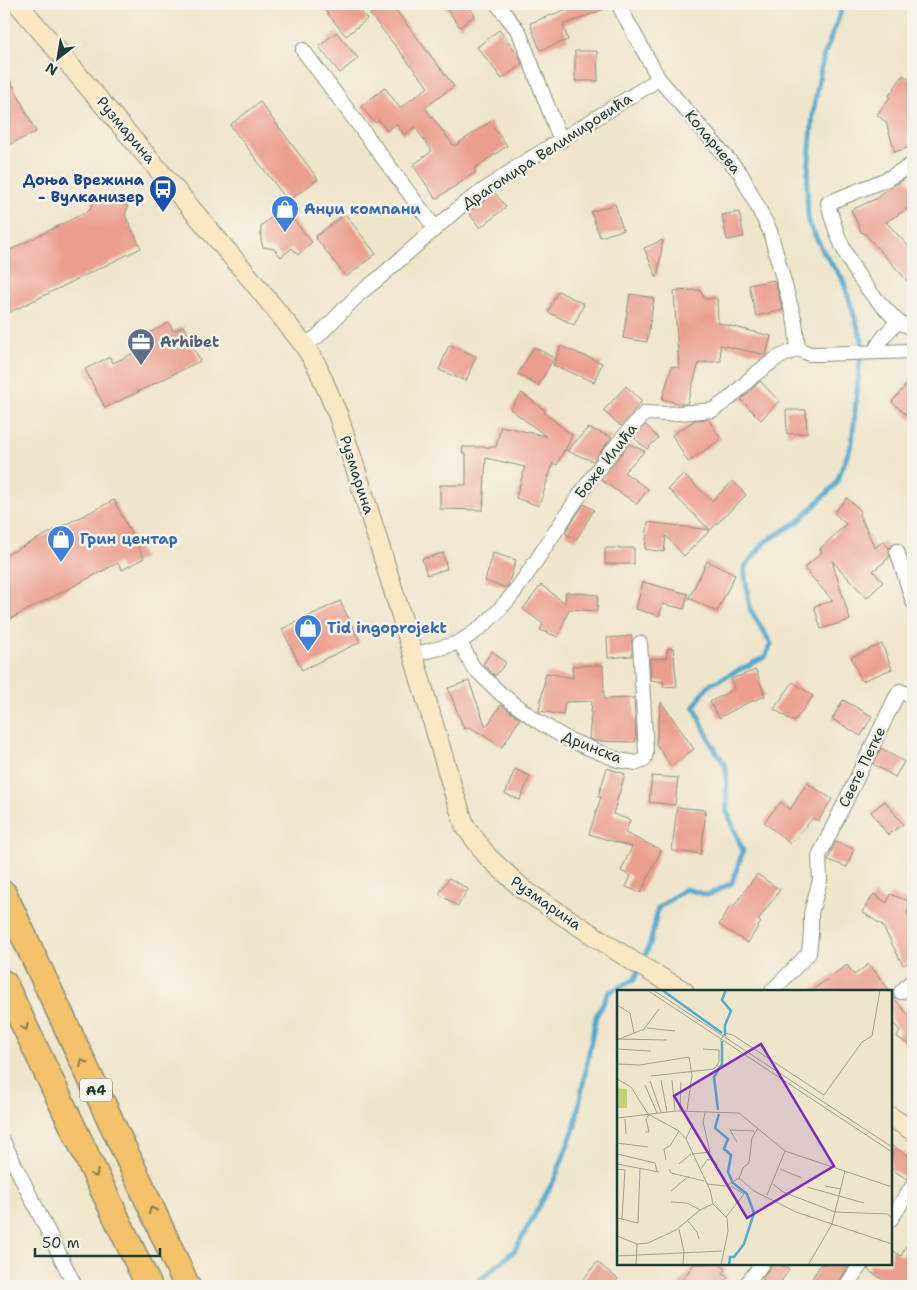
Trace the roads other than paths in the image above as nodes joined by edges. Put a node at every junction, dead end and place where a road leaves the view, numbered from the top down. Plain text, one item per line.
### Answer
1 (18, 4) edge
2 (497, 4) edge
3 (618, 4) edge
4 (302, 50) dead end
5 (659, 79) junction
6 (561, 141) junction
7 (913, 164) edge
8 (436, 228) junction
9 (898, 322) junction
10 (913, 328) edge
11 (304, 344) junction
12 (798, 349) junction
13 (913, 350) edge
14 (874, 352) junction
15 (897, 551) dead end
16 (913, 602) edge
17 (460, 642) junction
18 (640, 643) dead end
19 (413, 654) junction
20 (913, 697) edge
21 (4, 894) edge
22 (913, 980) edge
23 (4, 983) edge
24 (682, 990) edge
25 (773, 990) edge
26 (901, 992) dead end
27 (892, 1118) edge
28 (913, 1131) edge
29 (4, 1142) edge
30 (913, 1185) edge
31 (892, 1217) edge
32 (761, 1265) edge
33 (860, 1265) edge
34 (75, 1286) edge
35 (149, 1286) edge
36 (187, 1286) edge
37 (745, 1286) edge
38 (846, 1286) edge

1 - 11 main road, Рузмарина
2 - 6 street
3 - 5 street, Коларчева
4 - 8 street
5 - 6 street, Драгомира Велимировића
5 - 12 street, Коларчева
6 - 8 street, Драгомира Велимировића
7 - 9 street
8 - 11 street, Драгомира Велимировића
9 - 10 street
9 - 14 street
11 - 19 main road, Рузмарина
12 - 14 street
12 - 17 street, Боже Илића
13 - 14 street
15 - 16 street
17 - 18 street, Дринска
17 - 19 street, Боже Илића
19 - 24 main road, Рузмарина
20 - 25 street, Свете Петке
36 -> 21 highway, A4
22 - 26 street
23 -> 35 highway, A4
27 - 28 main road
29 - 34 street
30 - 31 street
32 - 37 street
33 - 38 street

